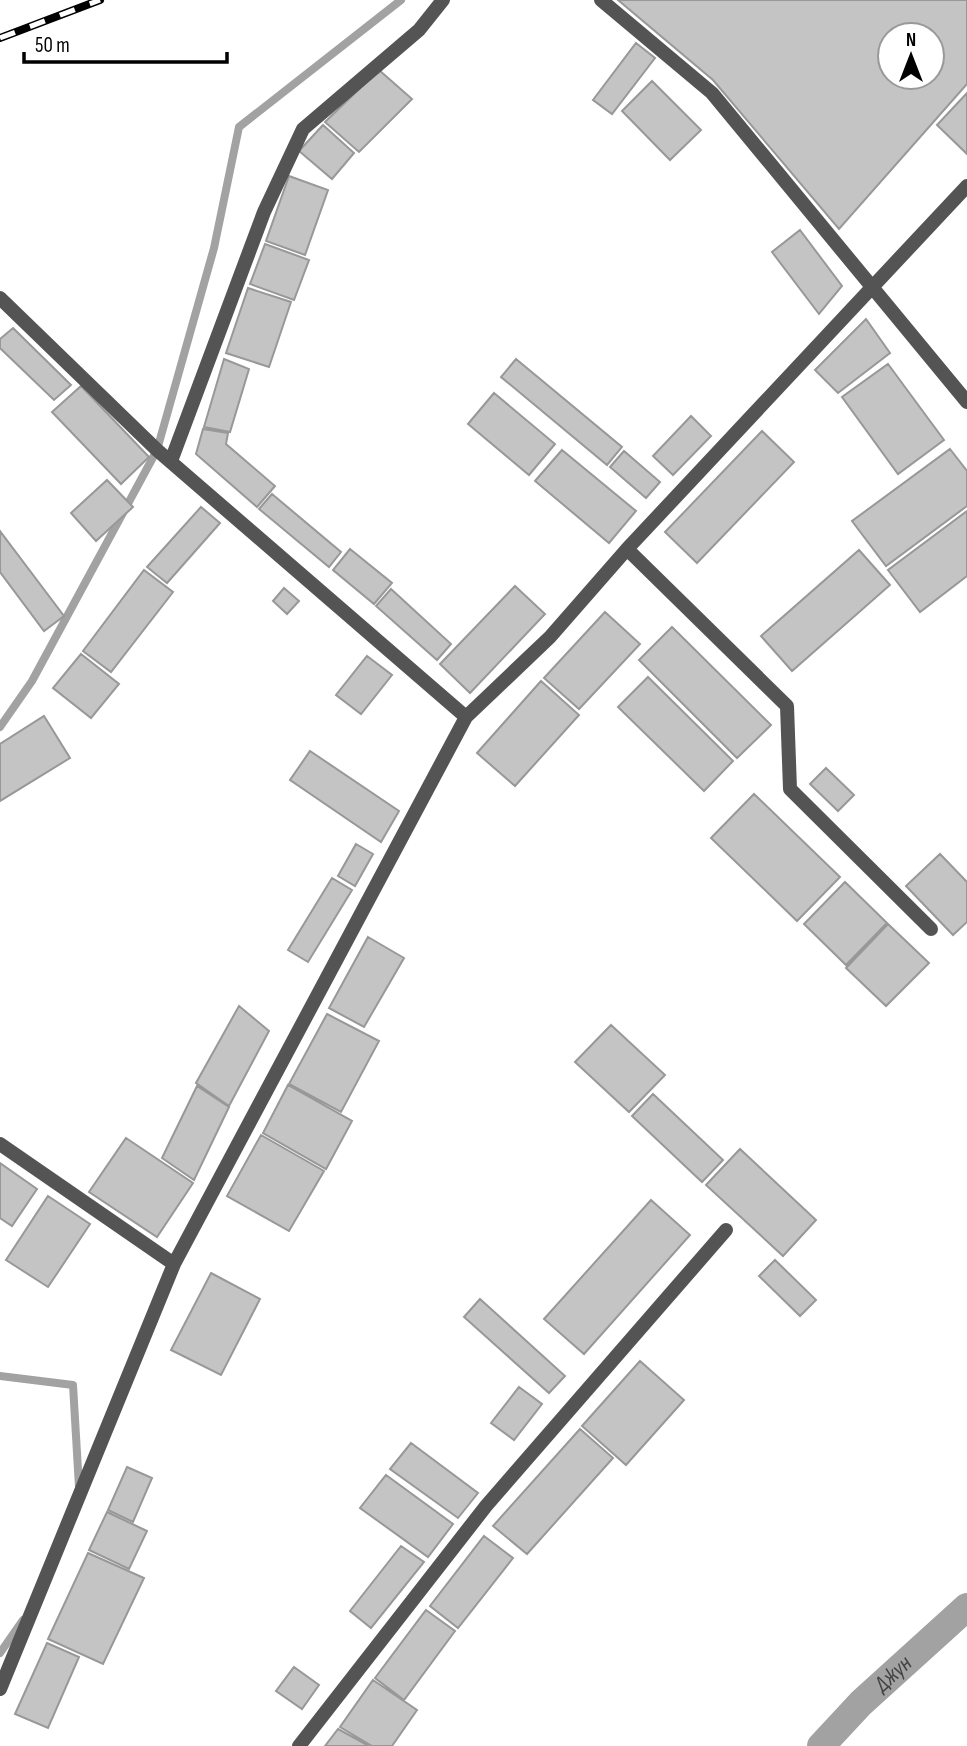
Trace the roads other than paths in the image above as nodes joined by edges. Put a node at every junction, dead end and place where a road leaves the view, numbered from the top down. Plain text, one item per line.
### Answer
1 (443, 0) edge
2 (601, 0) edge
3 (967, 186) edge
4 (874, 286) junction
5 (0, 298) edge
6 (967, 402) edge
7 (171, 461) junction
8 (627, 549) junction
9 (466, 717) junction
10 (931, 929) dead end
11 (0, 1144) edge
12 (726, 1230) dead end
13 (174, 1264) junction
14 (0, 1689) edge
15 (299, 1746) edge

1 - 7 street
2 - 4 street
3 - 4 street
4 - 6 street
4 - 8 street
5 - 7 street
7 - 9 street
8 - 9 street
8 - 10 street
9 - 13 street
11 - 13 street
12 - 15 street
13 - 14 street

